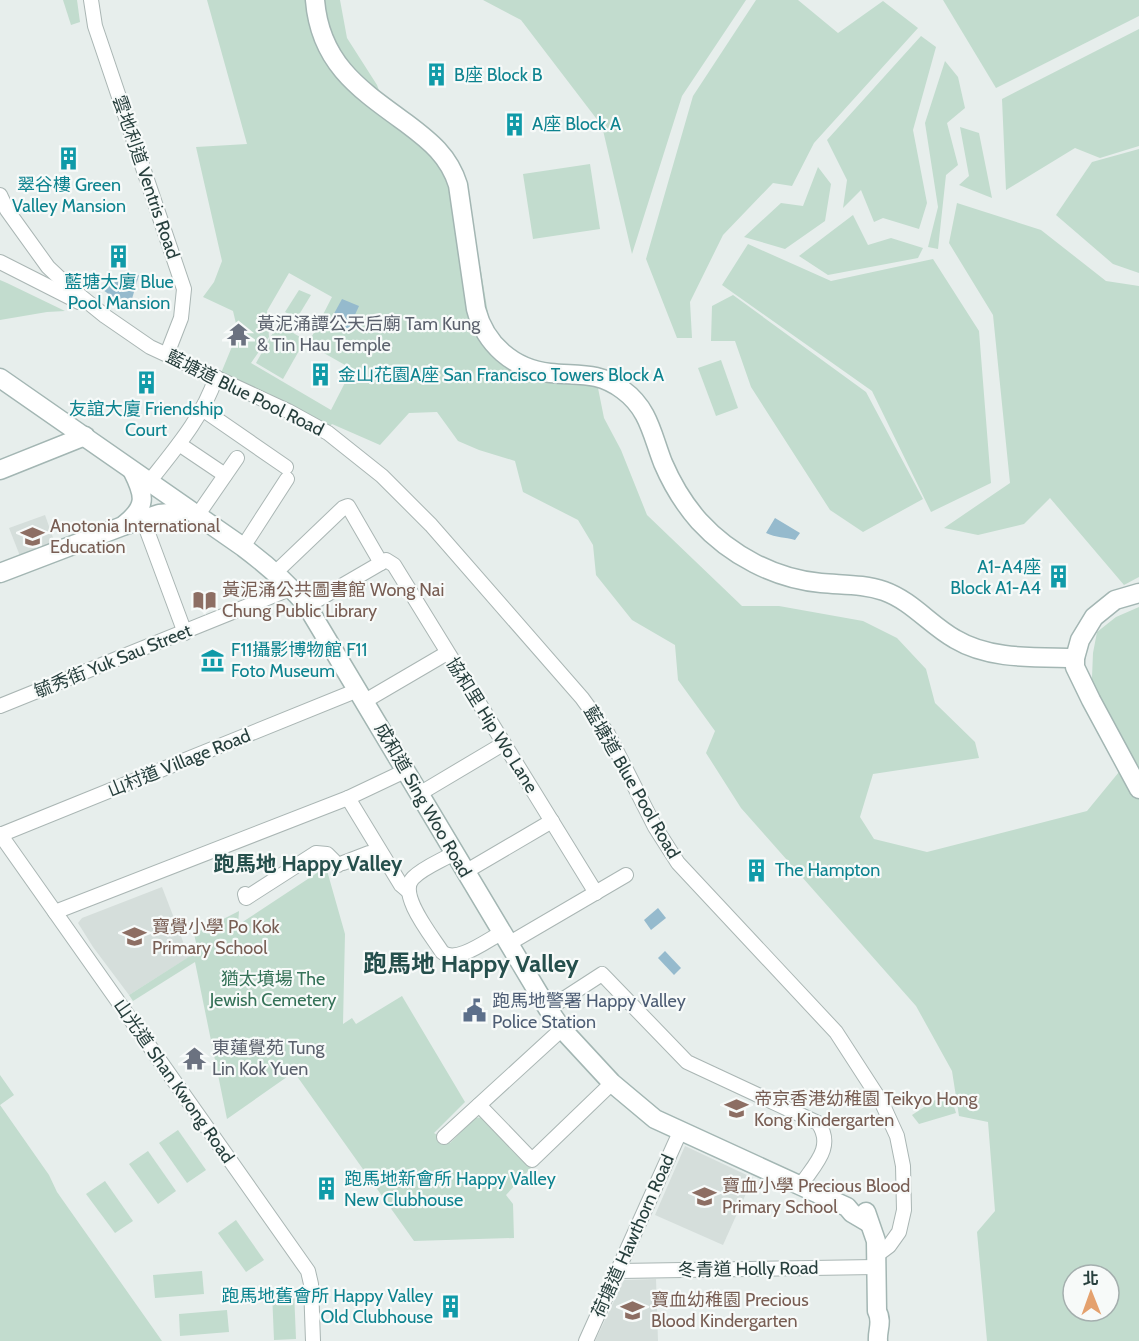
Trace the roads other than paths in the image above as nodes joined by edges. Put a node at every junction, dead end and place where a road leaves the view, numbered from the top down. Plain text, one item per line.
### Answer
1 (91, 0) edge
2 (315, 0) edge
3 (0, 195) edge
4 (0, 262) edge
5 (105, 316) junction
6 (167, 354) junction
7 (216, 377) junction
8 (0, 378) edge
9 (202, 409) junction
10 (85, 436) junction
11 (179, 444) junction
12 (237, 458) dead end
13 (0, 470) edge
14 (132, 470) junction
15 (225, 475) junction
16 (149, 482) junction
17 (193, 514) junction
18 (143, 520) junction
19 (123, 526) junction
20 (243, 547) junction
21 (384, 561) junction
22 (276, 572) junction
23 (0, 573) edge
24 (292, 588) junction
25 (1139, 593) edge
26 (307, 606) junction
27 (185, 633) junction
28 (447, 653) junction
29 (1075, 658) junction
30 (361, 696) junction
31 (0, 706) edge
32 (503, 744) junction
33 (405, 771) junction
34 (1139, 789) edge
35 (419, 794) junction
36 (348, 798) junction
37 (552, 821) junction
38 (0, 835) edge
39 (369, 853) dead end
40 (454, 853) junction
41 (465, 872) junction
42 (626, 875) dead end
43 (408, 891) junction
44 (596, 893) junction
45 (245, 894) dead end
46 (55, 912) junction
47 (504, 938) junction
48 (548, 1009) junction
49 (562, 1029) junction
50 (612, 1083) junction
51 (479, 1105) junction
52 (680, 1132) junction
53 (444, 1137) dead end
54 (801, 1185) junction
55 (877, 1261) junction
56 (619, 1271) junction
57 (878, 1339) edge
58 (313, 1341) edge
59 (586, 1341) edge

1 - 6 street, 雲地利道 Ventris Road
2 - 29 street
3 - 5 street, 藍塘道 Blue Pool Road
4 - 5 street, 藍塘道 Blue Pool Road
5 - 6 street, 藍塘道 Blue Pool Road
6 - 7 street, 藍塘道 Blue Pool Road
7 - 9 street
7 - 55 street, 藍塘道 Blue Pool Road
8 - 10 street, 成和道 Sing Woo Road
9 - 11 street
9 - 20 street
10 - 13 street
10 - 14 street, 成和道 Sing Woo Road
11 - 15 street
11 - 16 street
12 - 15 street
14 - 16 street, 成和道 Sing Woo Road
14 - 19 street
15 - 17 street
16 - 17 street, 成和道 Sing Woo Road
17 - 18 street
17 - 20 street, 成和道 Sing Woo Road
18 - 19 street
18 - 27 street
19 - 23 street
20 - 22 street, 成和道 Sing Woo Road
21 - 22 street, 協和里 Hip Wo Lane
21 - 26 street
21 - 28 street, 協和里 Hip Wo Lane
22 - 24 street, 成和道 Sing Woo Road
24 - 26 street, 成和道 Sing Woo Road
24 - 27 street, 毓秀街 Yuk Sau Street
25 - 29 street
26 - 30 street, 成和道 Sing Woo Road
27 - 31 street, 毓秀街 Yuk Sau Street
28 - 30 street, 山村道 Village Road
28 - 32 street, 協和里 Hip Wo Lane
29 - 34 street
30 - 33 street, 成和道 Sing Woo Road
30 - 38 street, 山村道 Village Road
32 - 35 street
32 - 37 street, 協和里 Hip Wo Lane
33 - 35 street, 成和道 Sing Woo Road
33 - 36 street
35 - 40 street, 成和道 Sing Woo Road
36 - 43 street
36 - 46 street
37 - 41 street
37 - 44 street, 協和里 Hip Wo Lane
38 - 46 street, 山光道 Shan Kwong Road
39 - 45 street
40 - 41 street, 成和道 Sing Woo Road
40 - 43 street
41 - 47 street, 成和道 Sing Woo Road
42 - 44 street
43 - 47 street
44 - 47 street
46 - 58 street, 山光道 Shan Kwong Road
47 - 48 street, 成和道 Sing Woo Road
48 - 49 street, 成和道 Sing Woo Road
48 - 54 street
49 - 50 street, 成和道 Sing Woo Road
49 - 51 street
50 - 51 street
50 - 52 street, 成和道 Sing Woo Road
51 - 53 street
52 - 54 street, 成和道 Sing Woo Road
52 - 56 street, 荷塘道 Hawthorn Road
54 - 55 street, 成和道 Sing Woo Road
55 - 56 street, 冬青道 Holly Road
55 - 57 street
56 - 59 street, 荷塘道 Hawthorn Road

